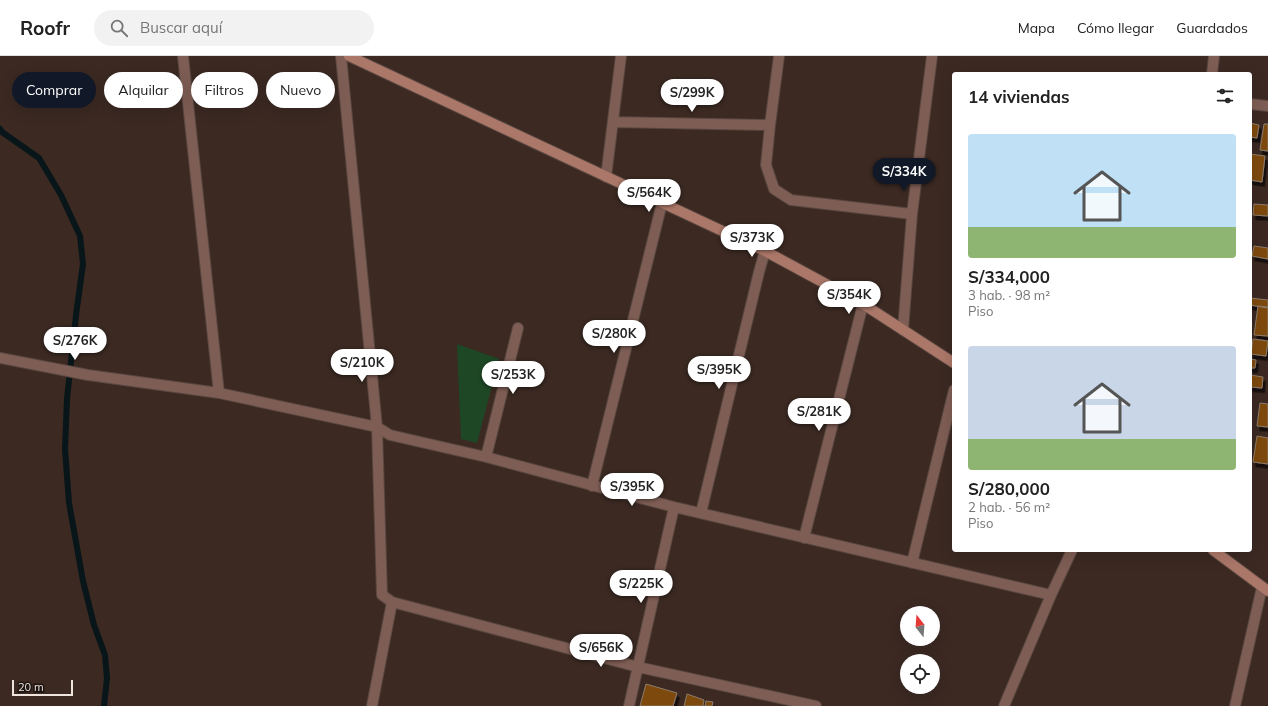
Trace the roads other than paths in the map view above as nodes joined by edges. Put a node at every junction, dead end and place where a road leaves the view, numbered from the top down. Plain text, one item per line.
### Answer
1 (183, 56) edge
2 (341, 56) edge
3 (349, 56) edge
4 (621, 56) edge
5 (779, 56) edge
6 (932, 56) edge
7 (1214, 56) edge
8 (1212, 72) edge
9 (1252, 104) edge
10 (1268, 106) edge
11 (613, 122) junction
12 (770, 125) junction
13 (606, 177) junction
14 (662, 203) junction
15 (912, 214) junction
16 (765, 252) junction
17 (863, 304) junction
18 (518, 328) dead end
19 (903, 330) junction
20 (0, 358) edge
21 (952, 363) edge
22 (219, 393) junction
23 (952, 398) edge
24 (377, 427) junction
25 (486, 457) junction
26 (592, 486) junction
27 (674, 507) junction
28 (701, 513) junction
29 (804, 538) junction
30 (1071, 552) edge
31 (1217, 552) edge
32 (912, 563) junction
33 (1265, 589) edge
34 (1051, 596) junction
35 (392, 602) junction
36 (638, 667) junction
37 (372, 706) edge
38 (629, 706) edge
39 (816, 706) edge
40 (1004, 706) edge
41 (1235, 706) edge

1 - 22 street
2 - 24 street
3 - 13 street
4 - 11 street
5 - 12 street
6 - 15 street
7 - 8 street
9 - 10 street
11 - 12 street
11 - 13 street
12 - 15 street
13 - 14 street
14 - 16 street
14 - 26 street
15 - 19 street
16 - 17 street
16 - 28 street
17 - 19 street
17 - 29 street
18 - 25 street
19 - 21 street
20 - 22 street
22 - 24 street
23 - 32 street
24 - 25 street
24 - 35 street
25 - 26 street
26 - 27 street
27 - 28 street
27 - 36 street
28 - 29 street
29 - 32 street
30 - 34 street
31 - 33 street
32 - 34 street
33 - 41 street
34 - 40 street
35 - 36 street
35 - 37 street
36 - 38 street
36 - 39 street

